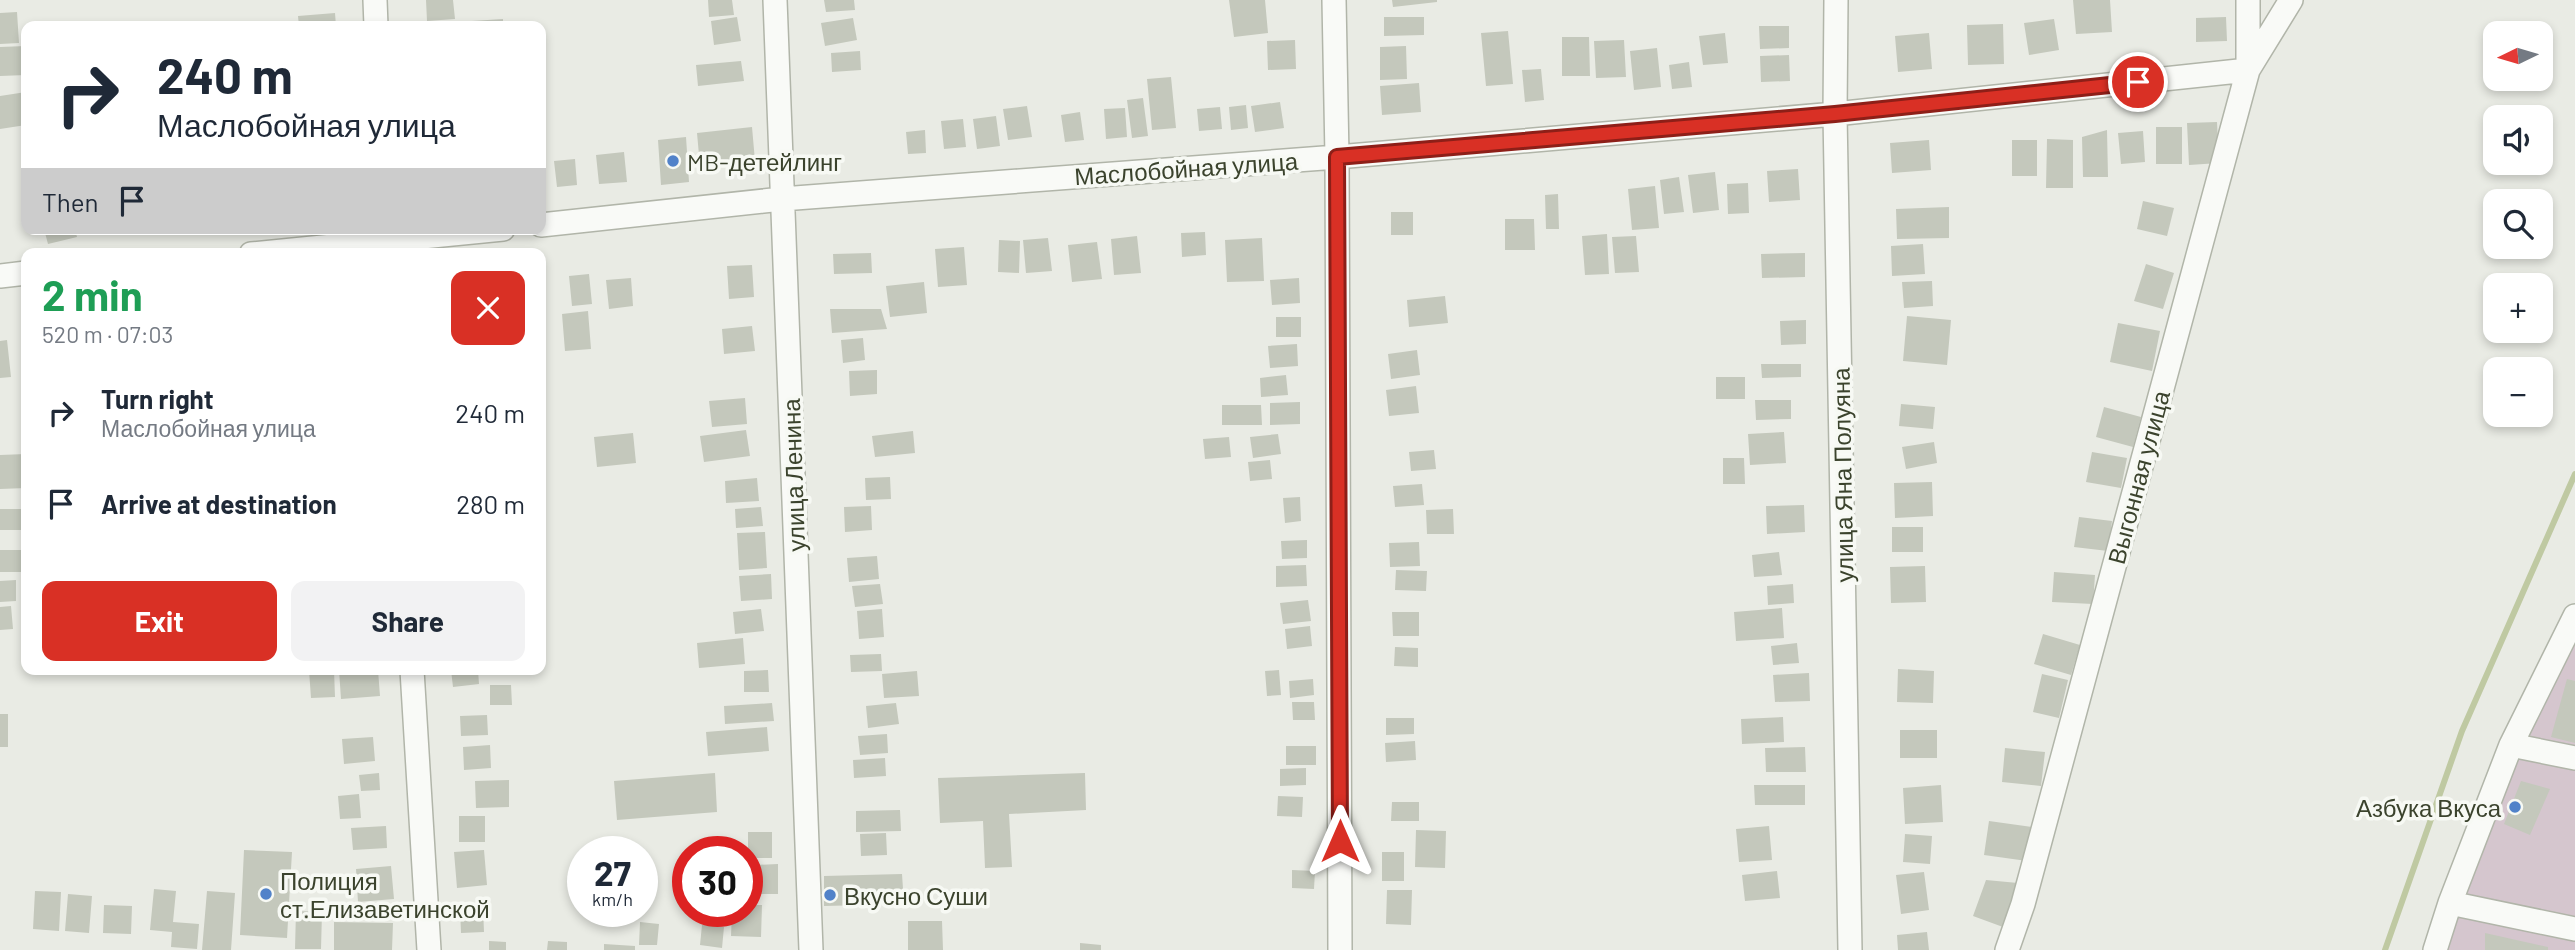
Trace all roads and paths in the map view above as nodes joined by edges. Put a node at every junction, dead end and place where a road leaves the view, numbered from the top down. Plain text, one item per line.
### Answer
1 (375, 0) edge
2 (775, 0) edge
3 (1334, 0) edge
4 (1836, 0) edge
5 (2248, 0) edge
6 (2291, 0) edge
7 (376, 21) edge
8 (2248, 70) junction
9 (1835, 114) junction
10 (1337, 157) junction
11 (782, 199) junction
12 (546, 224) edge
13 (449, 235) edge
14 (386, 242) edge
15 (318, 248) edge
16 (21, 274) edge
17 (0, 276) edge
18 (2575, 616) edge
19 (412, 675) edge
20 (2511, 745) junction
21 (2575, 758) edge
22 (2450, 903) junction
23 (2575, 929) edge
24 (429, 950) edge
25 (811, 950) edge
26 (1340, 950) edge
27 (1850, 950) edge
28 (2007, 950) edge
29 (2435, 950) edge

1 - 7 street
2 - 11 street, улица Ленина
3 - 10 street
4 - 9 street, улица Яна Полуяна
5 - 8 street, Выгонная улица
6 - 8 street
8 - 9 street, Маслобойная улица
8 - 28 street, Выгонная улица
9 - 10 street, Маслобойная улица
9 - 27 street, улица Яна Полуяна
10 - 11 street, Маслобойная улица
10 - 26 street
11 - 12 street, Маслобойная улица
11 - 25 street, улица Ленина
13 - 14 street
14 - 15 street
16 - 17 street
18 - 20 street
19 - 24 street
20 - 21 street
20 - 22 street
22 - 23 street
22 - 29 street

